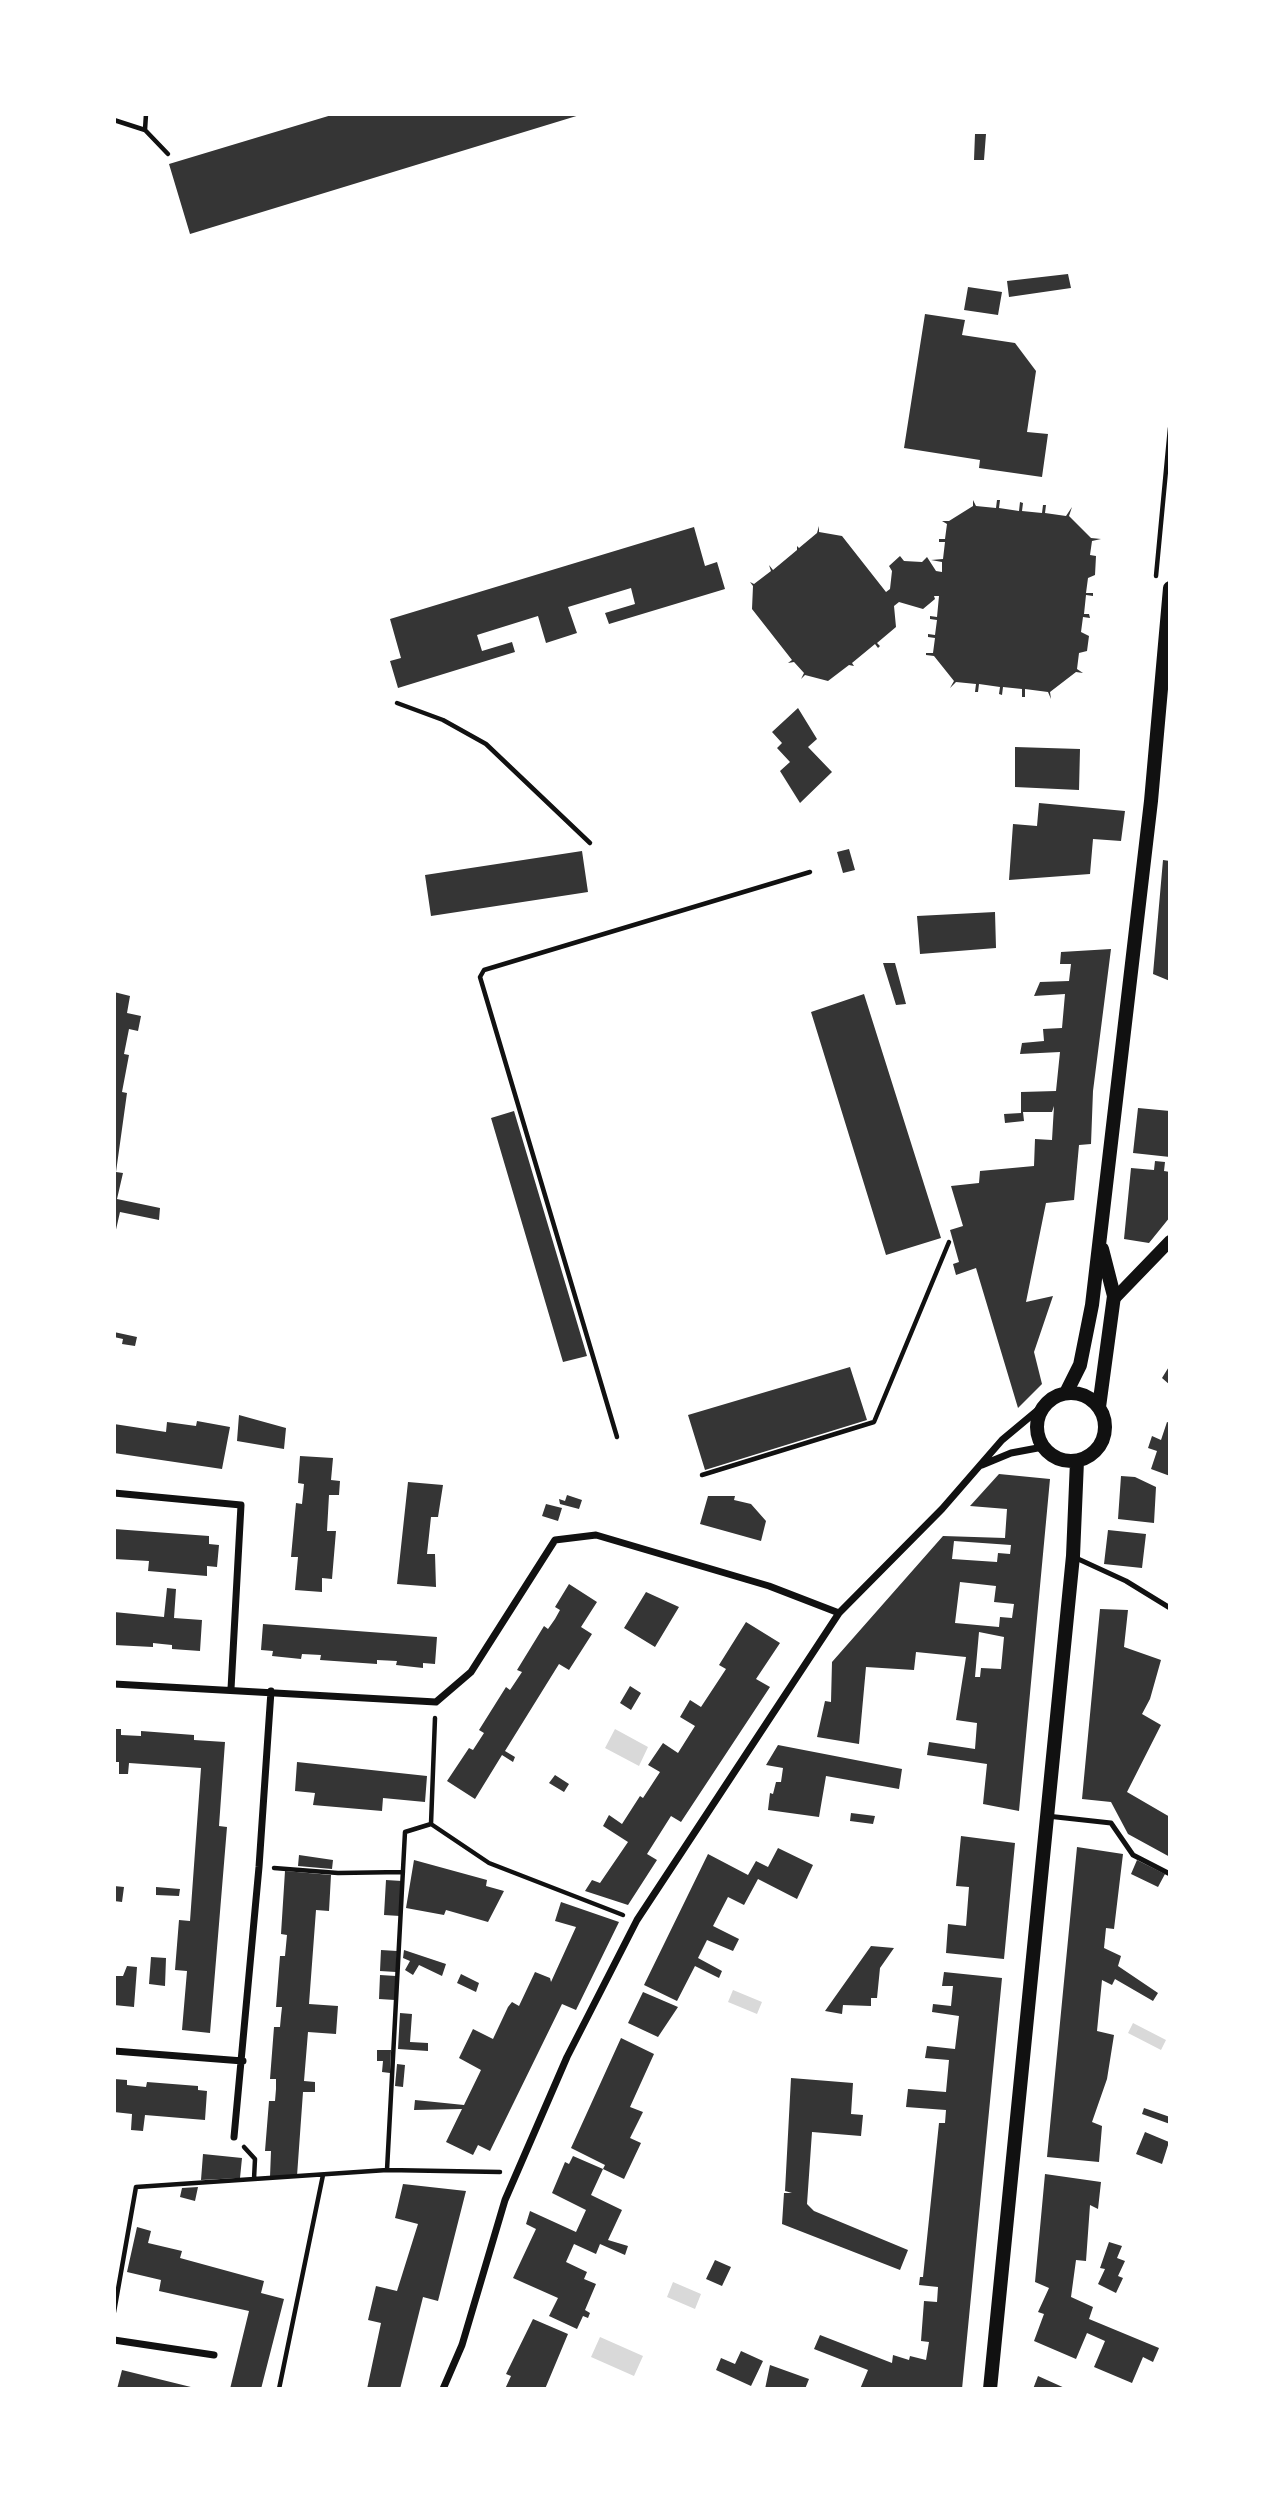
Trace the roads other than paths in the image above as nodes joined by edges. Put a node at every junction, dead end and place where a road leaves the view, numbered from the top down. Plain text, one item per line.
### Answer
1 (1170, 588) edge
2 (1166, 678) edge
3 (1099, 1237) junction
4 (1170, 1241) edge
5 (1113, 1300) junction
6 (1066, 1393) junction
7 (1044, 1405) junction
8 (1099, 1407) junction
9 (1043, 1447) junction
10 (1077, 1461) junction
11 (978, 1467) junction
12 (114, 1493) edge
13 (1073, 1556) junction
14 (1170, 1608) edge
15 (839, 1613) junction
16 (114, 1684) edge
17 (231, 1689) junction
18 (271, 1691) junction
19 (1047, 1816) junction
20 (1170, 1874) edge
21 (114, 2051) edge
22 (243, 2061) junction
23 (234, 2137) road end
24 (114, 2340) edge
25 (214, 2355) dead end
26 (443, 2389) edge
27 (990, 2389) edge

1 - 2 main road
2 - 3 main road
3 - 5 main road
3 - 6 main road
4 - 5 street
5 - 8 main road
6 - 7 main road
6 - 8 main road
7 - 9 main road
7 - 11 street
8 - 10 main road
9 - 10 main road
9 - 11 street
10 - 13 main road
11 - 15 street
12 - 17 street
13 - 14 lane
13 - 19 main road
15 - 18 street
15 - 26 street
16 - 17 street
17 - 18 street
18 - 22 street
19 - 20 lane
19 - 27 main road
21 - 22 street
22 - 23 street
24 - 25 street

